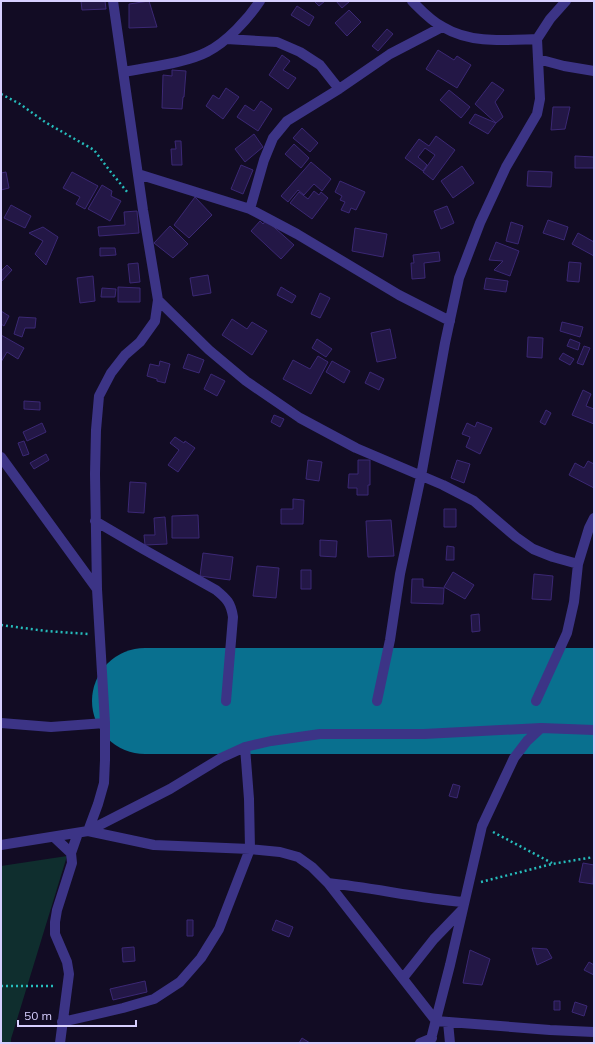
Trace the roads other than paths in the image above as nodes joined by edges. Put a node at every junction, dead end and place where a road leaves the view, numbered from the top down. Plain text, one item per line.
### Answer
1 (113, 1) edge
2 (260, 1) edge
3 (412, 1) edge
4 (566, 1) edge
5 (442, 27) junction
6 (226, 39) junction
7 (537, 40) junction
8 (538, 59) junction
9 (594, 71) edge
10 (124, 72) junction
11 (339, 89) junction
12 (138, 174) junction
13 (250, 209) junction
14 (158, 300) junction
15 (450, 321) junction
16 (1, 457) edge
17 (421, 476) junction
18 (594, 518) edge
19 (96, 521) junction
20 (578, 564) junction
21 (97, 589) junction
22 (226, 701) dead end
23 (377, 701) dead end
24 (536, 701) dead end
25 (1, 723) edge
26 (105, 723) junction
27 (541, 728) junction
28 (594, 730) edge
29 (245, 747) junction
30 (83, 832) junction
31 (54, 837) junction
32 (1, 845) edge
33 (250, 849) junction
34 (72, 853) junction
35 (328, 882) junction
36 (463, 906) junction
37 (403, 978) junction
38 (436, 1021) junction
39 (62, 1022) junction
40 (448, 1022) junction
41 (594, 1032) edge
42 (431, 1040) edge
43 (60, 1043) edge
44 (420, 1043) edge
45 (450, 1043) edge

1 - 10 street
2 - 6 street
3 - 5 street
4 - 7 street
5 - 7 street
5 - 11 street
6 - 10 street
6 - 11 street
7 - 8 street
8 - 9 street
8 - 15 street
10 - 12 street
11 - 13 street
12 - 13 street
12 - 14 street
13 - 15 street
14 - 17 street
14 - 19 street
15 - 17 street
16 - 21 street
17 - 20 street
17 - 23 street
18 - 20 street
19 - 21 street
19 - 22 street
20 - 24 street
21 - 26 street
25 - 26 street
26 - 30 street
27 - 28 street
27 - 29 street
27 - 36 street
29 - 30 street
29 - 33 street
30 - 31 street
30 - 33 street
30 - 34 street
31 - 32 street
31 - 34 street
33 - 35 street
33 - 39 street
34 - 39 street
35 - 36 street
35 - 37 street
36 - 37 street
36 - 38 street
37 - 38 street
38 - 40 street
38 - 42 street
39 - 43 street
40 - 41 street
40 - 45 street
42 - 44 street

